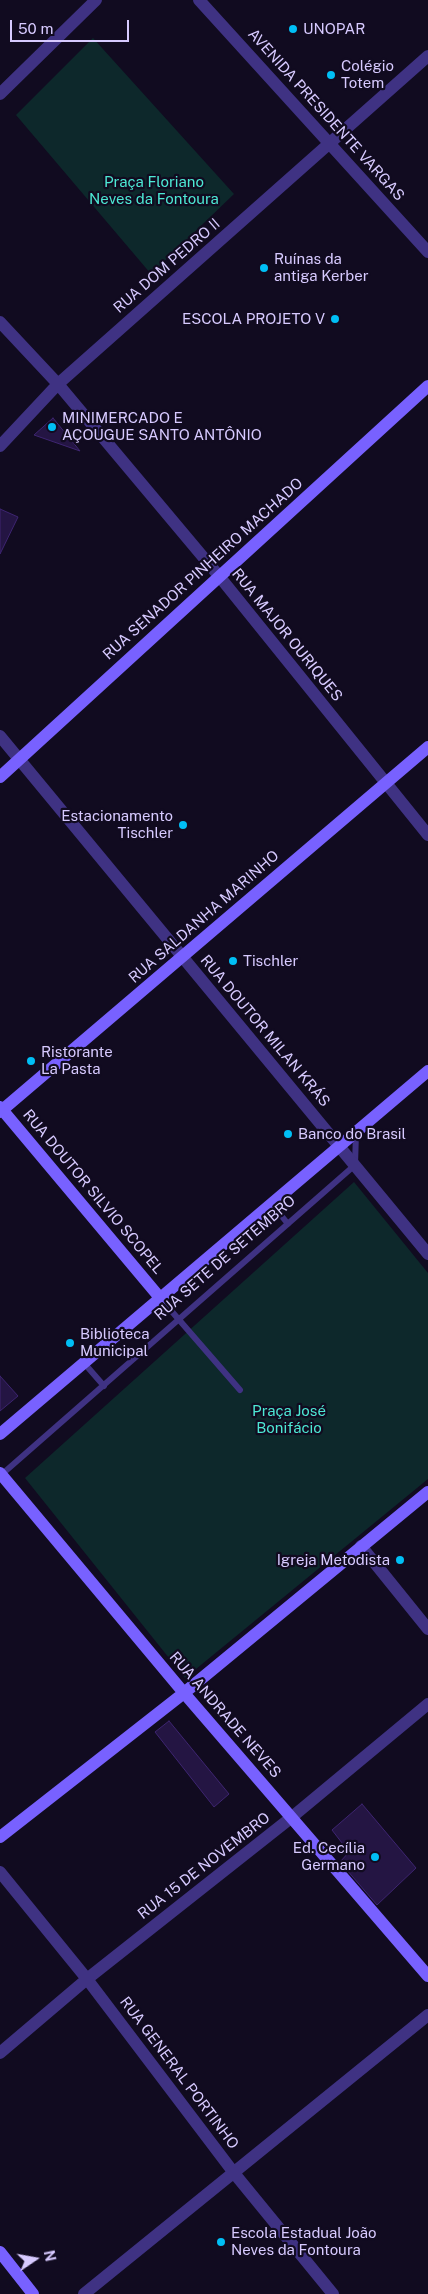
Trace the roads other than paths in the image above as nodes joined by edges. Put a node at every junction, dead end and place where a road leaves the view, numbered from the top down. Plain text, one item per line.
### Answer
1 (96, 0) edge
2 (199, 0) edge
3 (428, 56) edge
4 (0, 94) edge
5 (330, 144) junction
6 (428, 252) edge
7 (0, 322) edge
8 (58, 384) junction
9 (428, 386) edge
10 (0, 446) edge
11 (219, 576) junction
12 (0, 736) edge
13 (428, 747) edge
14 (20, 760) junction
15 (0, 777) edge
16 (385, 783) junction
17 (428, 835) edge
18 (183, 957) junction
19 (428, 1072) edge
20 (1, 1109) edge
21 (356, 1133) junction
22 (340, 1146) junction
23 (355, 1165) junction
24 (272, 1204) junction
25 (288, 1224) junction
26 (428, 1254) edge
27 (160, 1299) junction
28 (179, 1320) junction
29 (84, 1363) junction
30 (104, 1386) junction
31 (240, 1390) dead end
32 (0, 1434) edge
33 (1, 1474) edge
34 (428, 1492) edge
35 (361, 1546) junction
36 (428, 1628) edge
37 (184, 1693) junction
38 (428, 1704) edge
39 (292, 1817) junction
40 (0, 1837) edge
41 (0, 1872) edge
42 (428, 1976) edge
43 (87, 1979) junction
44 (428, 2015) edge
45 (0, 2053) edge
46 (234, 2172) junction
47 (0, 2252) edge
48 (33, 2294) edge
49 (84, 2294) edge
50 (333, 2294) edge

1 - 4 street
2 - 5 street, AVENIDA PRESIDENTE VARGAS
3 - 5 street, RUA DOM PEDRO II
5 - 6 street, AVENIDA PRESIDENTE VARGAS
5 - 8 street, RUA DOM PEDRO II
7 - 8 street, RUA MAJOR OURIQUES
8 - 10 street, RUA DOM PEDRO II
8 - 11 street, RUA MAJOR OURIQUES
9 - 11 street, RUA SENADOR PINHEIRO MACHADO
11 - 14 street, RUA SENADOR PINHEIRO MACHADO
11 - 16 street, RUA MAJOR OURIQUES
12 - 14 street, RUA DOUTOR MILAN KRÁS
13 - 16 street, RUA SALDANHA MARINHO
14 - 15 street, RUA SENADOR PINHEIRO MACHADO
14 - 18 street, RUA DOUTOR MILAN KRÁS
16 - 17 street, RUA MAJOR OURIQUES
16 - 18 street, RUA SALDANHA MARINHO
18 - 20 street, RUA SALDANHA MARINHO
18 - 22 street, RUA DOUTOR MILAN KRÁS
19 - 21 street, RUA SETE DE SETEMBRO
20 - 27 street, RUA DOUTOR SILVIO SCOPEL
21 - 22 street, RUA SETE DE SETEMBRO
21 - 23 lane
22 - 23 street, RUA DOUTOR MILAN KRÁS
22 - 24 street, RUA SETE DE SETEMBRO
23 - 25 lane, RUA SETE DE SETEMBRO
23 - 26 street, RUA DOUTOR MILAN KRÁS
24 - 25 lane
24 - 27 street, RUA SETE DE SETEMBRO
25 - 28 lane, RUA SETE DE SETEMBRO
27 - 28 lane
27 - 29 street, RUA SETE DE SETEMBRO
28 - 30 lane, RUA SETE DE SETEMBRO
28 - 31 lane
29 - 30 lane
29 - 32 street, RUA SETE DE SETEMBRO
30 - 33 lane, RUA SETE DE SETEMBRO
33 - 37 street, RUA ANDRADE NEVES
34 - 35 street
35 - 36 street
35 - 37 street
37 - 39 street, RUA ANDRADE NEVES
37 - 40 street
38 - 39 street, RUA 15 DE NOVEMBRO
39 - 42 street, RUA ANDRADE NEVES
39 - 43 street, RUA 15 DE NOVEMBRO
41 - 43 street, RUA GENERAL PORTINHO
43 - 45 street, RUA 15 DE NOVEMBRO
43 - 46 street, RUA GENERAL PORTINHO
44 - 46 street
46 - 49 street
46 - 50 street, RUA GENERAL PORTINHO
47 - 48 street

